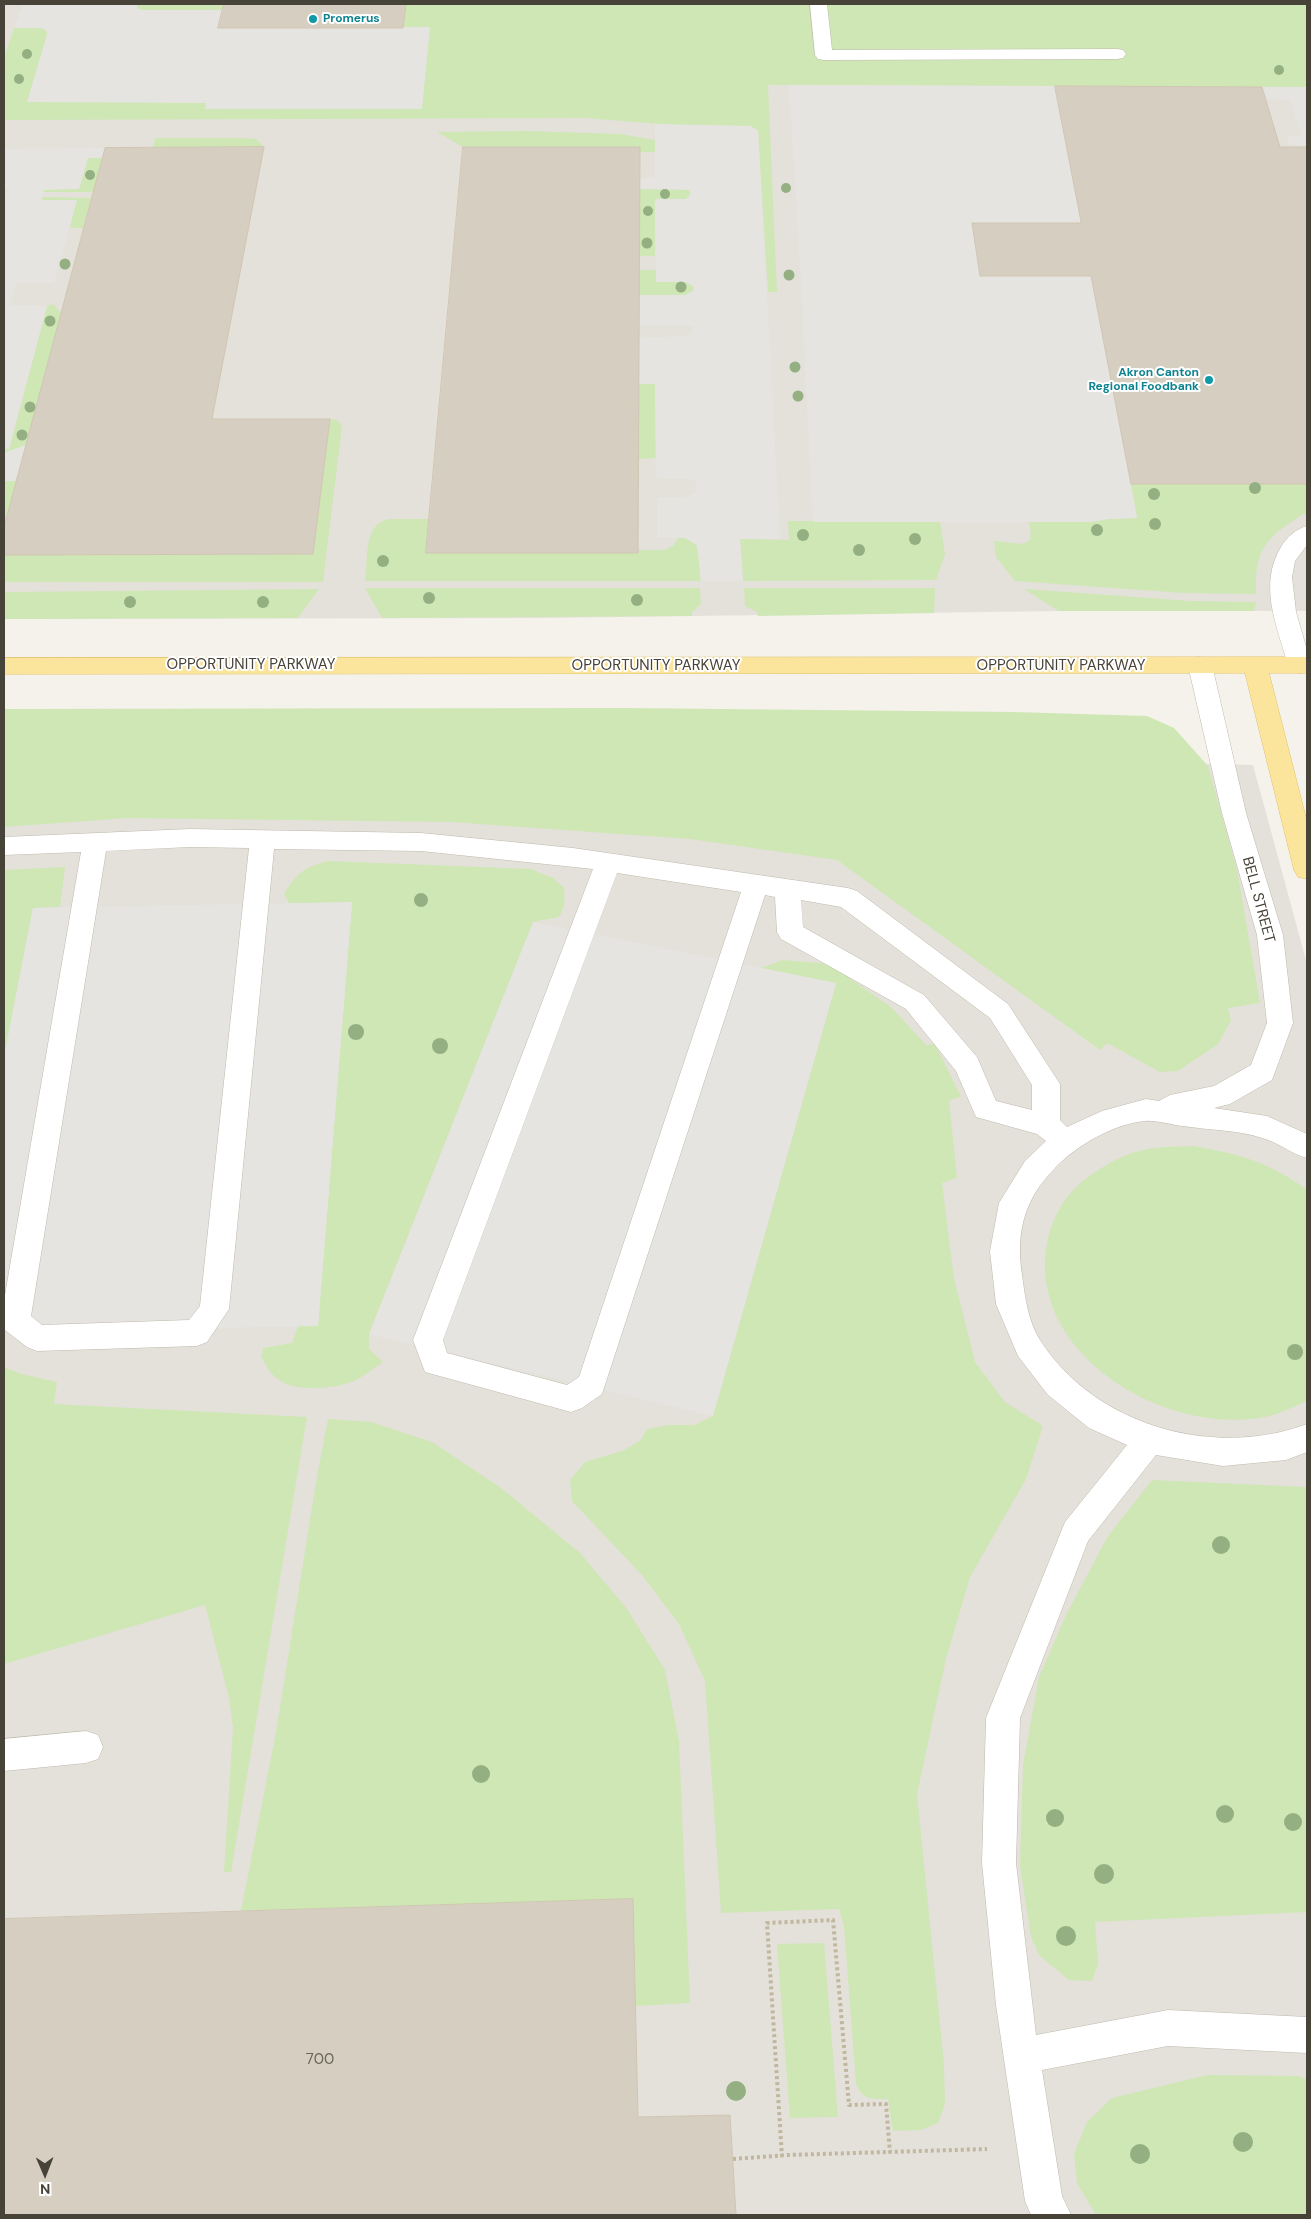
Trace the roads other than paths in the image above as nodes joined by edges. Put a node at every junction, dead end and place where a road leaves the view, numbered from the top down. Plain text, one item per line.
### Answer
1 (818, 4) edge
2 (1117, 54) dead end
3 (1307, 533) edge
4 (1255, 665) junction
5 (1304, 665) edge
6 (4, 666) edge
7 (1200, 666) junction
8 (262, 838) junction
9 (95, 842) junction
10 (4, 846) edge
11 (608, 862) junction
12 (1307, 870) edge
13 (756, 884) junction
14 (787, 889) junction
15 (1146, 1110) junction
16 (1055, 1134) junction
17 (1307, 1147) edge
18 (1307, 1438) edge
19 (1149, 1440) junction
20 (86, 1747) dead end
21 (4, 1755) edge
22 (1307, 2035) edge
23 (1022, 2056) junction
24 (1052, 2215) edge

1 - 2 street
3 - 5 street
4 - 5 main road, OPPORTUNITY PARKWAY
4 - 7 main road, OPPORTUNITY PARKWAY
4 - 12 main road
6 - 7 main road, OPPORTUNITY PARKWAY
7 - 15 street, BELL STREET
8 - 9 street
8 - 9 street
8 - 11 street
9 - 10 street
11 - 13 street
11 - 13 street
13 - 14 street
14 - 16 street
14 - 16 street
15 - 16 street, BELL STREET
15 - 17 street, BELL STREET
16 - 19 street, BELL STREET
18 - 19 street, BELL STREET
19 - 23 street
20 - 21 street
22 - 23 street
23 - 24 street

